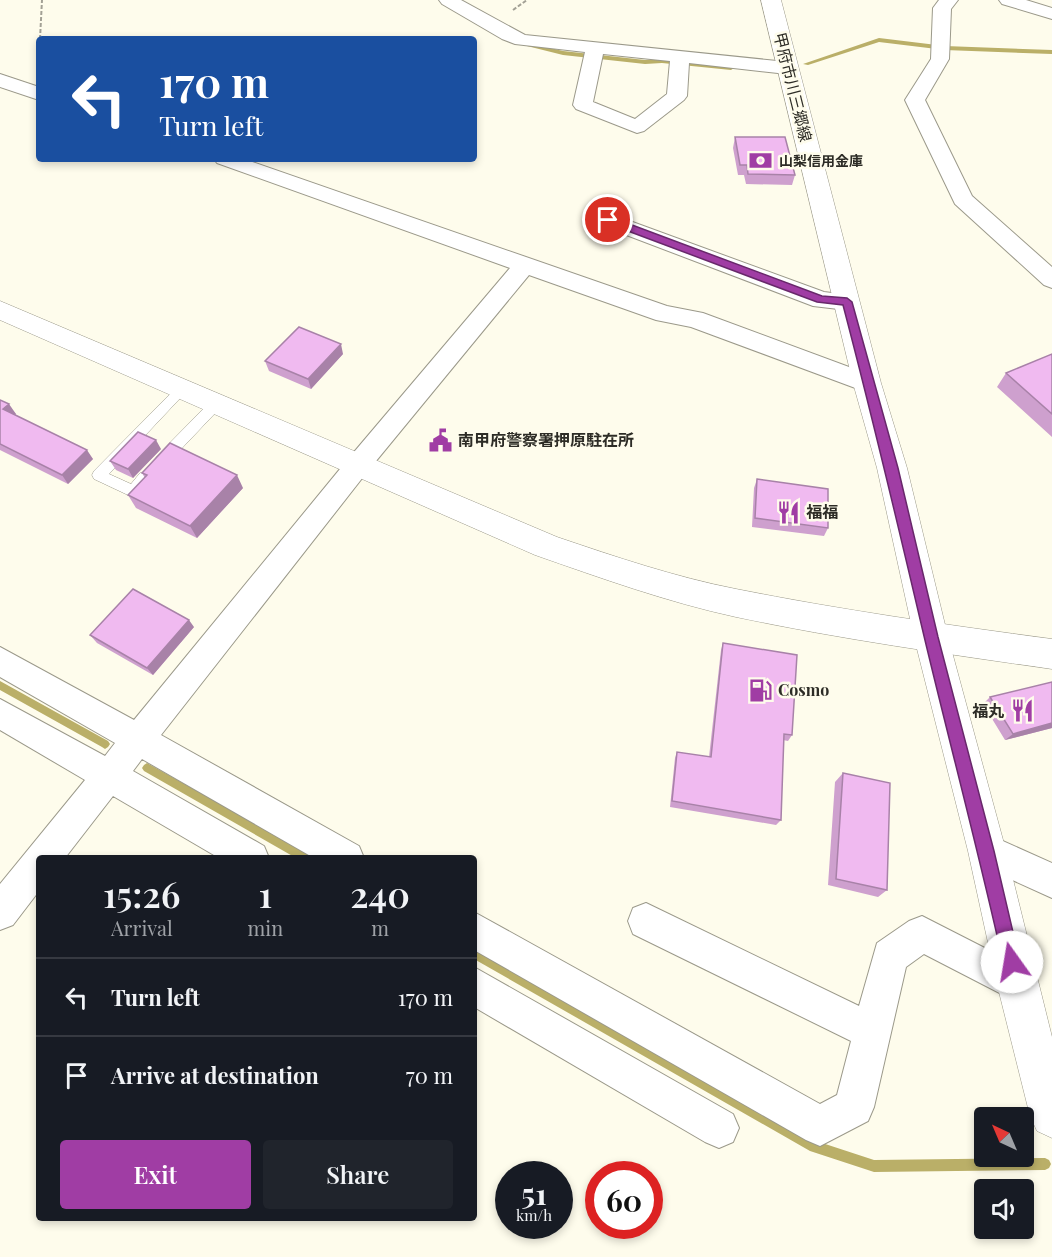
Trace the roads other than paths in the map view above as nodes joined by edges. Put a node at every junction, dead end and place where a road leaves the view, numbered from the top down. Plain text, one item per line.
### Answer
1 (448, 0) edge
2 (771, 0) edge
3 (949, 0) edge
4 (1008, 0) edge
5 (1052, 14) edge
6 (595, 48) junction
7 (680, 57) junction
8 (788, 68) junction
9 (0, 80) edge
10 (36, 93) edge
11 (233, 162) edge
12 (608, 220) dead end
13 (525, 265) junction
14 (1052, 280) edge
15 (847, 302) junction
16 (0, 310) edge
17 (867, 383) junction
18 (182, 389) junction
19 (216, 404) junction
20 (358, 465) junction
21 (931, 637) junction
22 (1052, 654) edge
23 (0, 661) edge
24 (0, 713) edge
25 (138, 739) junction
26 (109, 776) junction
27 (987, 851) junction
28 (45, 855) edge
29 (247, 855) edge
30 (342, 855) edge
31 (36, 867) edge
32 (1052, 881) edge
33 (0, 912) edge
34 (646, 921) dead end
35 (477, 932) edge
36 (1017, 984) junction
37 (477, 988) edge
38 (872, 1032) junction
39 (1052, 1116) edge
40 (719, 1128) dead end

1 - 6 street
2 - 8 main road, 甲府市川三郷線
3 - 14 street
4 - 5 street
6 - 7 street
6 - 7 street
7 - 8 street
8 - 15 main road, 甲府市川三郷線
9 - 10 street
11 - 13 street
12 - 15 street
13 - 17 street
13 - 20 street
15 - 17 main road, 甲府市川三郷線
16 - 18 main road
17 - 21 main road, 甲府市川三郷線
18 - 19 main road
18 - 19 lane
19 - 20 main road
20 - 21 main road
20 - 25 street
21 - 22 main road
21 - 27 main road, 甲府市川三郷線
23 - 25 street
24 - 26 street
25 - 26 street
25 - 30 street
26 - 28 street
26 - 29 street
27 - 32 street
27 - 36 main road, 甲府市川三郷線
31 - 33 street
34 - 38 street
35 - 38 street
36 - 38 street
36 - 39 main road, 甲府市川三郷線
37 - 40 street

